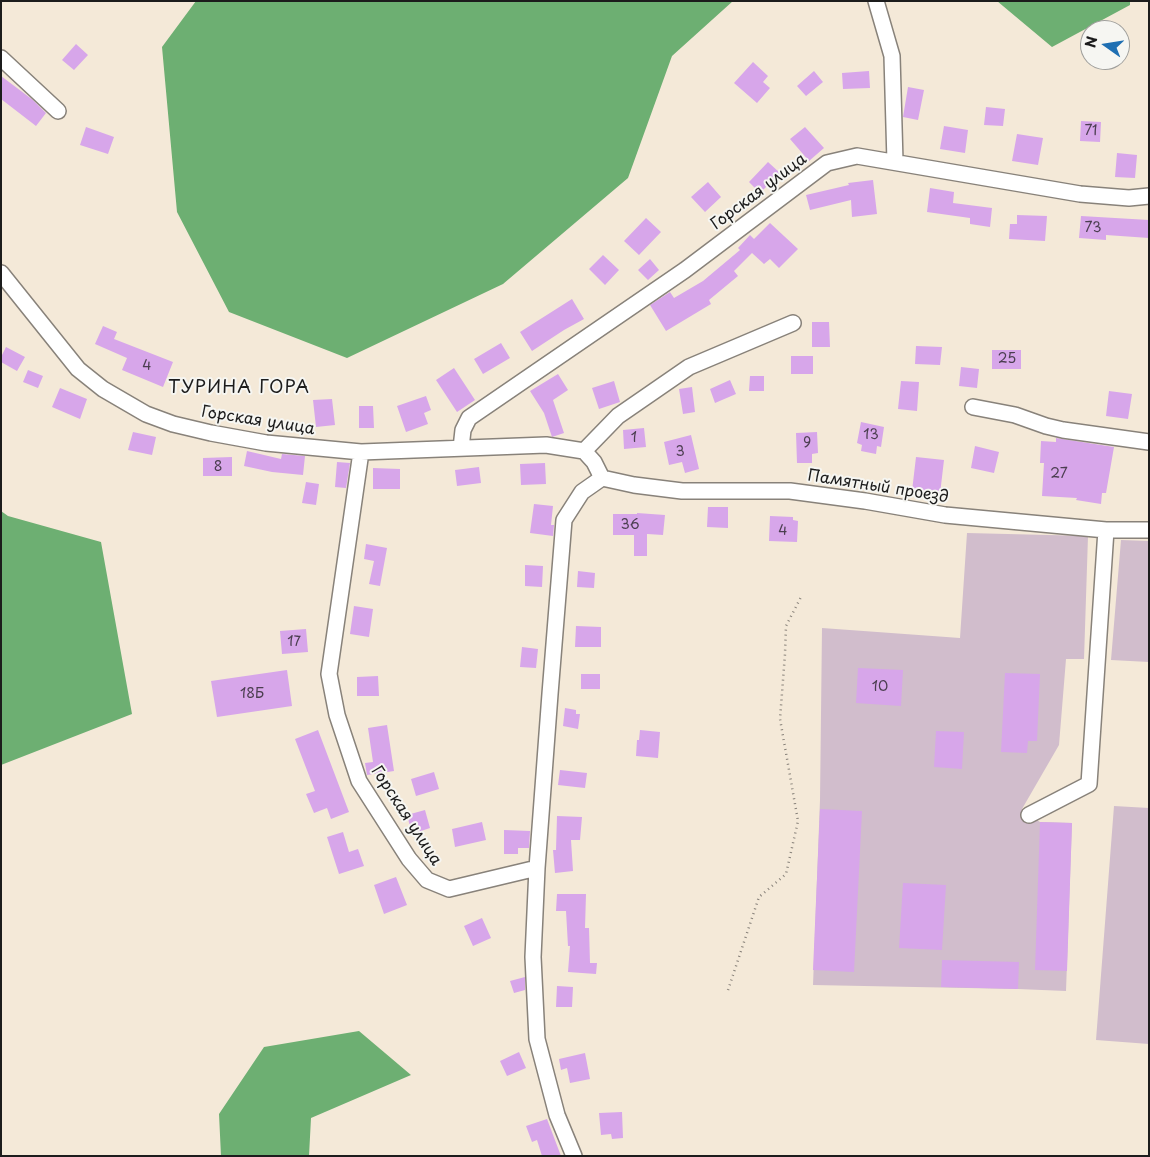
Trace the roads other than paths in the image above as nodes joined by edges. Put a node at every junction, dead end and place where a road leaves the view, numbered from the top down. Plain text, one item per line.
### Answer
1 (876, 1) edge
2 (1, 58) edge
3 (58, 111) dead end
4 (895, 162) junction
5 (1149, 196) edge
6 (1, 273) edge
7 (793, 323) dead end
8 (973, 407) dead end
9 (1149, 442) edge
10 (461, 448) junction
11 (584, 451) junction
12 (361, 452) junction
13 (602, 478) junction
14 (1106, 530) junction
15 (1149, 530) edge
16 (1029, 815) dead end
17 (537, 868) junction
18 (574, 1156) edge

1 - 4 street
2 - 3 street
4 - 5 street, Горская улица
4 - 10 street, Горская улица
6 - 12 street, Горская улица
7 - 11 street
8 - 9 street
10 - 11 street, Горская улица
10 - 12 street, Горская улица
11 - 13 street
12 - 17 street, Горская улица
13 - 14 street, Памятный проезд
13 - 17 street
14 - 15 street, Памятный проезд
14 - 16 street
17 - 18 street

